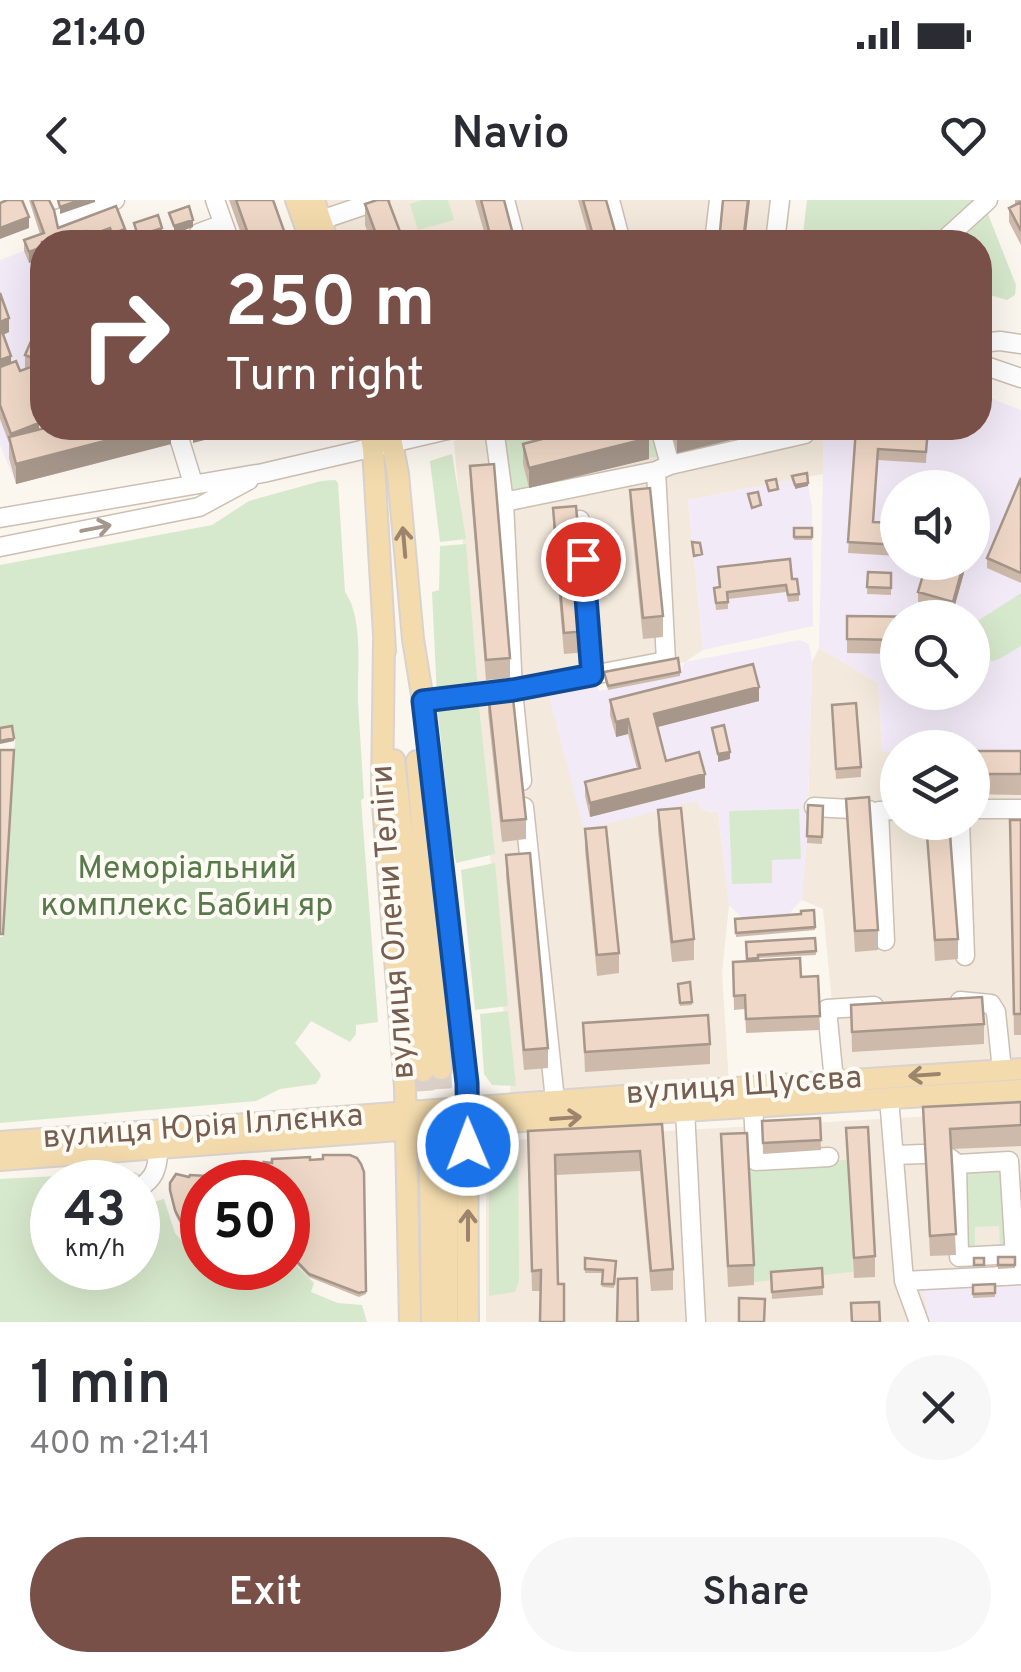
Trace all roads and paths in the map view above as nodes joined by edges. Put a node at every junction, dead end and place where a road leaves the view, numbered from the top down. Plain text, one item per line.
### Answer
1 (215, 200) edge
2 (296, 200) edge
3 (504, 200) edge
4 (610, 200) edge
5 (719, 200) edge
6 (780, 200) edge
7 (988, 200) edge
8 (110, 201) edge
9 (387, 205) edge
10 (318, 210) edge
11 (54, 220) edge
12 (226, 230) edge
13 (306, 230) edge
14 (513, 230) edge
15 (618, 230) edge
16 (715, 230) edge
17 (776, 230) edge
18 (955, 230) edge
19 (992, 342) edge
20 (1021, 344) edge
21 (992, 368) edge
22 (1021, 378) edge
23 (180, 440) edge
24 (371, 440) edge
25 (381, 440) edge
26 (382, 440) edge
27 (496, 440) edge
28 (661, 440) edge
29 (780, 440) edge
30 (663, 468) junction
31 (263, 472) junction
32 (193, 483) junction
33 (504, 502) junction
34 (0, 516) edge
35 (580, 520) edge
36 (0, 547) edge
37 (413, 639) junction
38 (384, 642) junction
39 (592, 675) junction
40 (513, 690) junction
41 (423, 701) junction
42 (814, 807) edge
43 (990, 808) edge
44 (1021, 809) edge
45 (880, 810) edge
46 (887, 840) edge
47 (961, 840) edge
48 (885, 941) dead end
49 (965, 956) dead end
50 (949, 1002) edge
51 (892, 1005) edge
52 (1011, 1069) edge
53 (834, 1081) junction
54 (1021, 1090) edge
55 (889, 1098) junction
56 (555, 1100) junction
57 (753, 1106) junction
58 (685, 1110) junction
59 (468, 1117) junction
60 (406, 1122) junction
61 (0, 1142) edge
62 (158, 1150) junction
63 (924, 1154) edge
64 (894, 1155) junction
65 (829, 1157) dead end
66 (0, 1160) edge
67 (158, 1160) edge
68 (1015, 1254) junction
69 (992, 1256) junction
70 (1019, 1275) edge
71 (993, 1276) junction
72 (904, 1281) junction
73 (410, 1322) edge
74 (432, 1322) edge
75 (447, 1322) edge
76 (468, 1322) edge
77 (696, 1322) edge
78 (919, 1322) edge

1 - 12 street
2 - 13 main road
3 - 14 street
4 - 15 street
5 - 16 street
6 - 17 street
7 - 18 street
8 - 11 street
9 - 10 street
19 - 20 street
21 - 22 street
23 - 32 street
24 - 31 street
25 - 38 main road, вулиця Олени Теліги
37 -> 26 main road, вулиця Олени Теліги
27 - 33 street
28 - 30 street
29 - 30 street
30 - 33 street
30 - 39 street
31 - 32 street
36 -> 31 street
32 - 34 street
33 - 40 street
35 - 39 street
37 - 38 main road, вулиця Олени Теліги
37 - 41 main road, вулиця Олени Теліги
38 - 60 main road, вулиця Олени Теліги
39 - 40 street
40 - 41 street
40 - 56 street
41 - 59 main road, вулиця Олени Теліги
42 - 45 street
43 - 44 street
46 - 48 street
47 - 49 street
50 - 52 street
51 - 53 street
52 -> 53 main road, вулиця Щусєва
53 - 56 main road, вулиця Щусєва
54 - 55 main road, вулиця Щусєва
55 - 57 main road, вулиця Щусєва
55 - 64 street
56 - 59 main road, вулиця Щусєва
57 - 58 main road, вулиця Щусєва
57 - 65 street
59 -> 58 main road, вулиця Щусєва
58 - 77 street
59 - 60 main road
76 -> 59 main road, вулиця Олени Теліги
60 - 61 main road, вулиця Юрія Іллєнка
60 - 62 main road, вулиця Юрія Іллєнка
60 - 73 main road, вулиця Олени Теліги
62 - 66 main road, вулиця Юрія Іллєнка
62 - 67 street
63 - 64 street
64 - 72 street
68 - 69 street
68 - 69 street
68 - 70 street
69 - 71 street
70 - 71 street
71 - 72 street
72 - 78 street
74 - 75 main road

